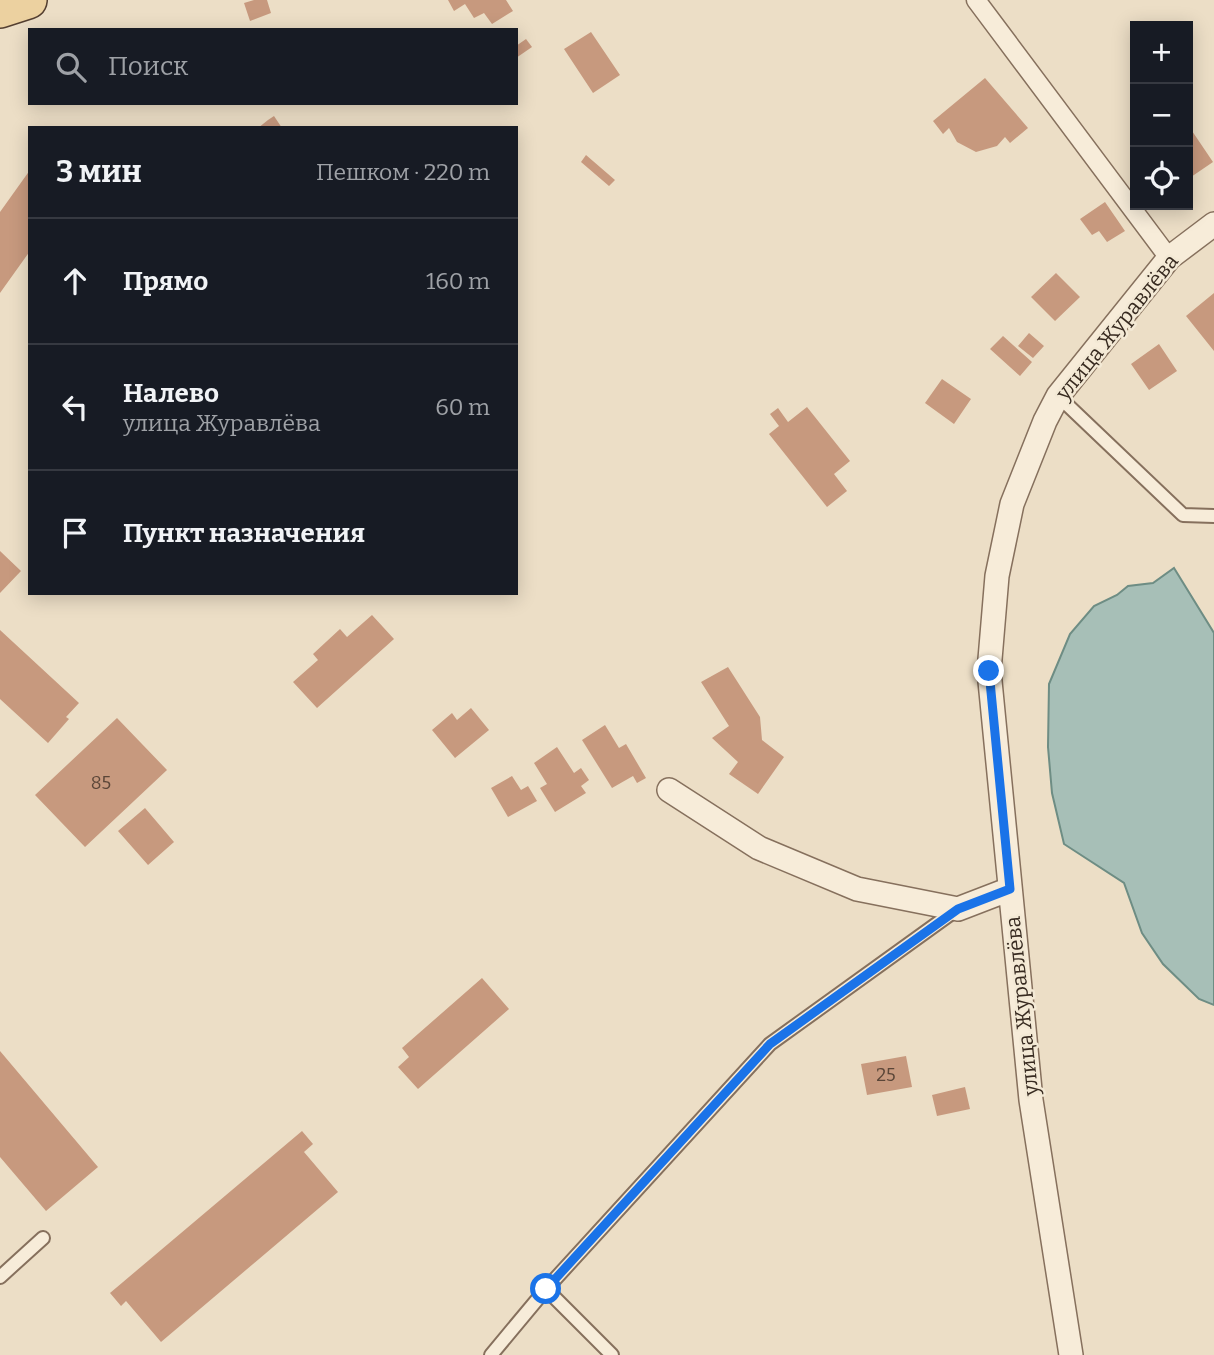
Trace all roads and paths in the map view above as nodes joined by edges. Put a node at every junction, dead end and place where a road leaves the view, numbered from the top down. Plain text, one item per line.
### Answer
1 (28, 0) edge
2 (976, 0) edge
3 (0, 9) edge
4 (1214, 224) edge
5 (1168, 258) junction
6 (1058, 396) junction
7 (1214, 516) edge
8 (669, 790) dead end
9 (1010, 889) junction
10 (958, 909) junction
11 (43, 1238) dead end
12 (0, 1277) edge
13 (546, 1289) junction
14 (491, 1355) edge
15 (612, 1355) edge
16 (1071, 1355) edge

1 - 3 main road
2 - 5 street
4 - 5 street, улица Журавлёва
5 - 6 street, улица Журавлёва
6 - 7 lane
6 - 9 street, улица Журавлёва
8 - 10 street
9 - 10 street
9 - 16 street, улица Журавлёва
10 - 13 lane
11 - 12 lane
13 - 14 lane
13 - 15 lane

